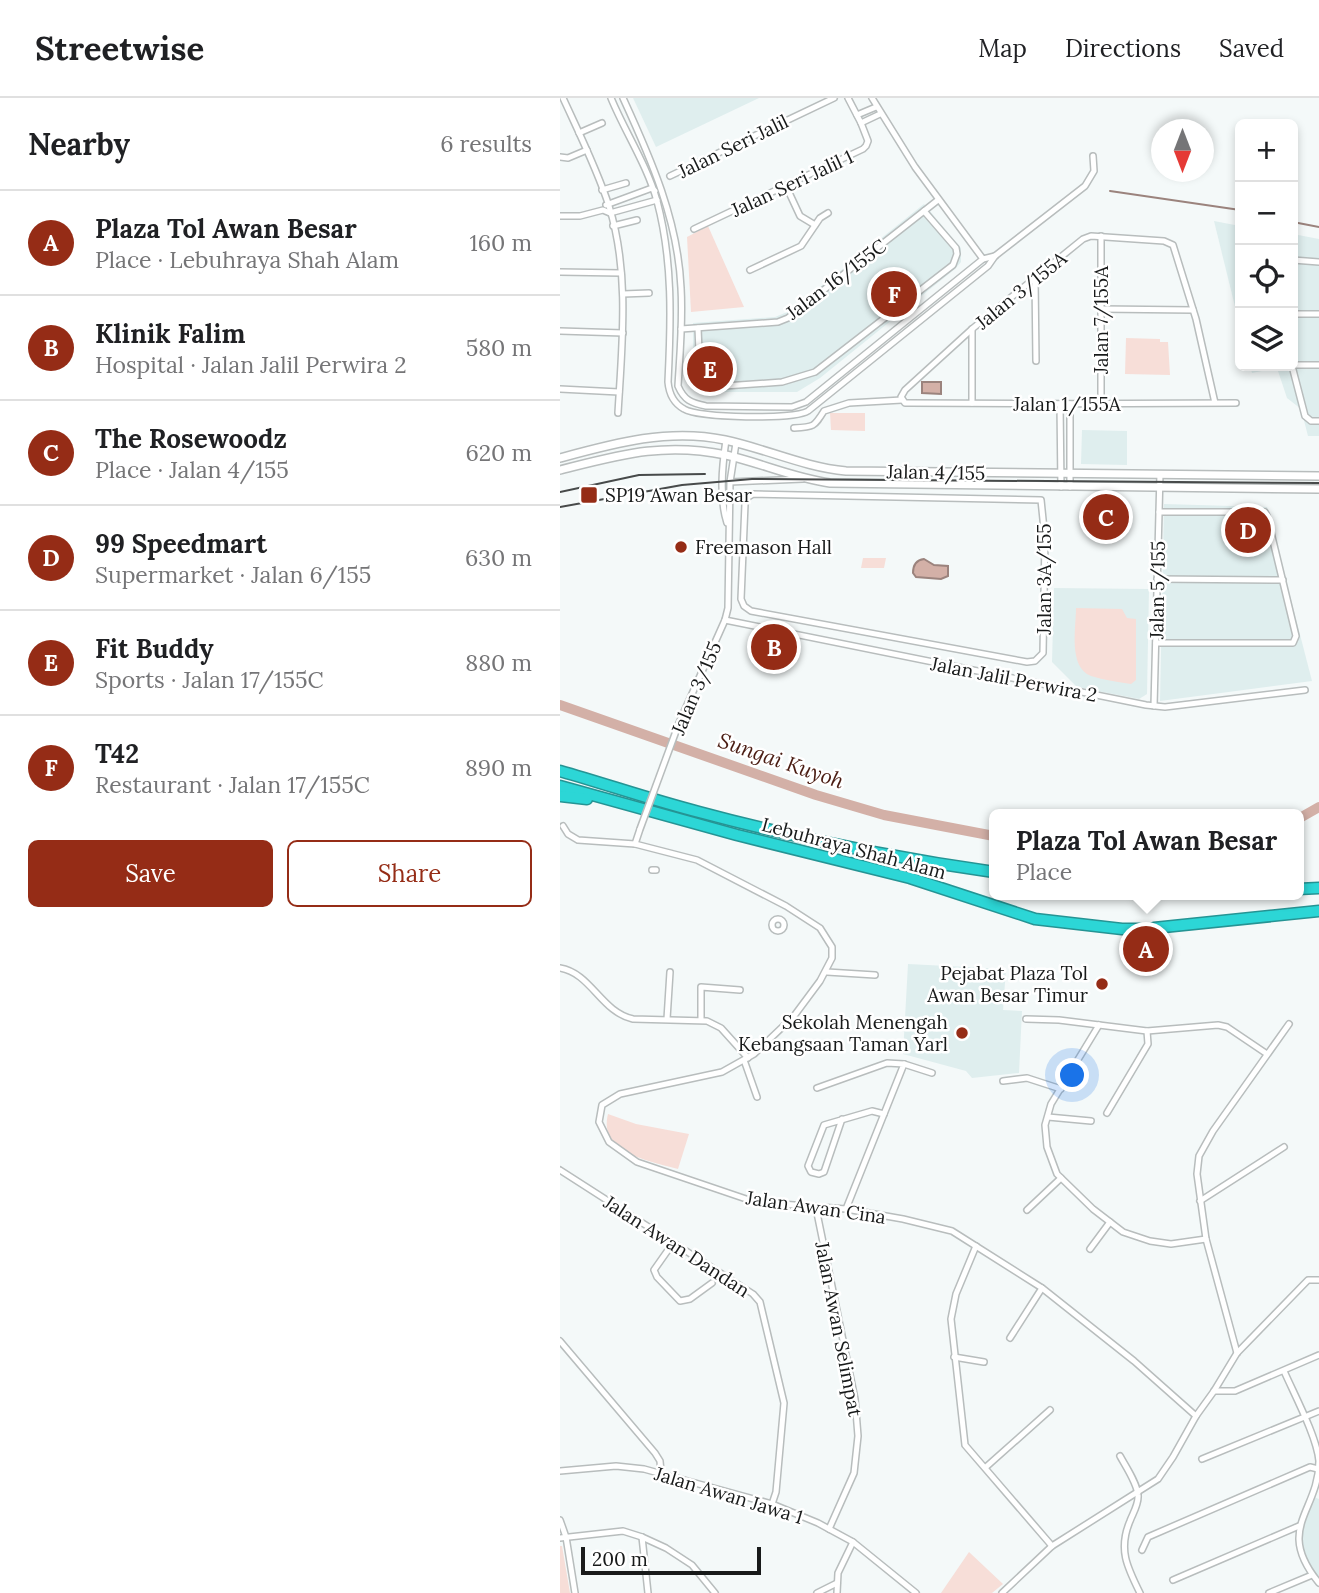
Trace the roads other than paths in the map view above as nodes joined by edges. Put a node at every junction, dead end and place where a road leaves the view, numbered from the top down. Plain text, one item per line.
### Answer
1 (563, 98) edge
2 (611, 98) edge
3 (623, 98) edge
4 (834, 98) edge
5 (848, 98) edge
6 (872, 98) edge
7 (876, 107) junction
8 (880, 114) junction
9 (857, 115) junction
10 (861, 122) junction
11 (602, 123) dead end
12 (579, 133) junction
13 (587, 150) junction
14 (1093, 156) dead end
15 (560, 157) edge
16 (670, 176) dead end
17 (659, 182) junction
18 (626, 183) dead end
19 (786, 186) junction
20 (602, 190) junction
21 (655, 191) junction
22 (665, 198) junction
23 (657, 200) junction
24 (938, 200) junction
25 (607, 203) junction
26 (603, 211) junction
27 (924, 211) junction
28 (610, 213) junction
29 (828, 213) dead end
30 (560, 216) edge
31 (637, 220) dead end
32 (815, 225) junction
33 (613, 226) junction
34 (694, 229) dead end
35 (1101, 236) junction
36 (995, 256) junction
37 (983, 259) junction
38 (1298, 260) edge
39 (1319, 262) edge
40 (988, 266) junction
41 (750, 270) dead end
42 (560, 272) edge
43 (621, 273) junction
44 (1035, 278) junction
45 (649, 293) dead end
46 (623, 295) junction
47 (1100, 309) junction
48 (1193, 310) junction
49 (671, 311) junction
50 (1298, 314) edge
51 (1319, 314) edge
52 (698, 328) junction
53 (681, 329) junction
54 (972, 329) junction
55 (560, 331) edge
56 (623, 333) junction
57 (670, 339) junction
58 (1036, 361) dead end
59 (1298, 365) edge
60 (1319, 365) edge
61 (1293, 371) edge
62 (560, 389) edge
63 (619, 392) junction
64 (901, 399) junction
65 (972, 403) junction
66 (1214, 403) junction
67 (1236, 403) dead end
68 (1060, 404) junction
69 (1070, 404) junction
70 (1101, 404) junction
71 (618, 413) dead end
72 (1319, 421) edge
73 (794, 428) dead end
74 (726, 440) junction
75 (736, 443) junction
76 (723, 454) junction
77 (733, 457) junction
78 (560, 458) edge
79 (560, 470) edge
80 (1066, 473) junction
81 (1160, 474) junction
82 (1319, 476) edge
83 (803, 479) junction
84 (730, 482) junction
85 (1066, 487) junction
86 (1159, 489) junction
87 (1319, 489) edge
88 (1159, 512) junction
89 (728, 526) junction
90 (728, 548) junction
91 (743, 548) junction
92 (728, 556) junction
93 (743, 556) junction
94 (1157, 579) junction
95 (1283, 580) junction
96 (724, 620) junction
97 (1156, 643) junction
98 (1305, 690) dead end
99 (1154, 706) junction
100 (560, 765) edge
101 (560, 771) edge
102 (560, 786) edge
103 (621, 789) junction
104 (560, 796) edge
105 (617, 803) junction
106 (562, 826) dead end
107 (635, 844) junction
108 (989, 871) edge
109 (786, 906) junction
110 (1319, 911) edge
111 (780, 918) dead end
112 (1154, 928) dead end
113 (1140, 929) dead end
114 (560, 968) edge
115 (670, 972) dead end
116 (827, 972) junction
117 (874, 975) dead end
118 (740, 990) dead end
119 (667, 1019) junction
120 (1027, 1019) dead end
121 (701, 1020) junction
122 (1289, 1024) dead end
123 (1099, 1025) junction
124 (1147, 1031) junction
125 (1267, 1054) junction
126 (746, 1059) junction
127 (904, 1064) junction
128 (932, 1073) dead end
129 (1003, 1080) dead end
130 (817, 1088) dead end
131 (1060, 1089) junction
132 (757, 1097) dead end
133 (1107, 1113) dead end
134 (884, 1114) junction
135 (1048, 1117) junction
136 (842, 1119) junction
137 (1091, 1121) dead end
138 (1284, 1147) dead end
139 (560, 1170) edge
140 (1061, 1178) junction
141 (1200, 1201) junction
142 (816, 1208) junction
143 (846, 1209) junction
144 (1027, 1210) dead end
145 (1110, 1222) junction
146 (1206, 1239) junction
147 (673, 1243) junction
148 (976, 1246) junction
149 (1090, 1249) dead end
150 (1319, 1280) edge
151 (712, 1283) dead end
152 (1042, 1288) junction
153 (1010, 1338) dead end
154 (560, 1341) edge
155 (1237, 1353) junction
156 (1319, 1355) edge
157 (954, 1357) junction
158 (984, 1362) dead end
159 (1284, 1371) junction
160 (1214, 1391) junction
161 (1050, 1410) dead end
162 (1319, 1411) edge
163 (1196, 1416) junction
164 (1304, 1417) junction
165 (1120, 1456) dead end
166 (1202, 1460) dead end
167 (1319, 1461) edge
168 (986, 1468) junction
169 (1318, 1469) edge
170 (560, 1471) edge
171 (661, 1472) junction
172 (1138, 1493) junction
173 (772, 1504) junction
174 (560, 1520) edge
175 (1299, 1526) junction
176 (829, 1529) junction
177 (563, 1537) edge
178 (642, 1537) junction
179 (853, 1542) junction
180 (1052, 1546) junction
181 (1142, 1550) dead end
182 (1312, 1574) junction
183 (1173, 1580) dead end
184 (837, 1583) junction
185 (1319, 1583) edge
186 (575, 1593) edge
187 (648, 1593) edge
188 (715, 1593) edge
189 (817, 1593) edge
190 (837, 1593) edge
191 (916, 1593) edge
192 (1002, 1593) edge
193 (1140, 1593) edge
194 (1269, 1593) edge

1 - 12 street
2 - 21 street
3 - 17 street
4 - 16 street, Jalan Seri Jalil
5 - 9 street
6 - 7 street
7 - 8 street
7 - 9 street
8 - 10 street
8 - 24 street
9 - 10 street
10 - 19 street, Jalan Seri Jalil 1
11 - 12 street
12 - 13 street
13 - 15 street
13 - 20 street
14 - 36 street
17 - 21 street
17 - 22 street
18 - 20 street
19 - 32 street
19 - 34 street, Jalan Seri Jalil 1
20 - 25 street
21 - 22 street
21 - 23 street
21 - 25 street
22 - 53 street
23 - 28 street
23 - 49 street
24 - 27 street, Jalan 16/155C
24 - 37 street
25 - 26 street
25 - 28 street
26 - 28 street
26 - 30 street
27 - 52 street, Jalan 16/155C
27 - 52 street
28 - 33 street
29 - 32 street
31 - 33 street
32 - 41 street
33 - 43 street
35 - 44 street, Jalan 3/155A
35 - 47 street, Jalan 7/155A
35 - 48 street, Jalan 3/155A
36 - 37 street
36 - 40 street
37 - 40 street
37 - 53 street
38 - 39 street
40 - 57 street
42 - 43 street
43 - 46 street
44 - 54 street, Jalan 3/155A
44 - 58 street
45 - 46 street
46 - 56 street
47 - 48 street
47 - 70 street, Jalan 7/155A
48 - 66 street
49 - 53 street
49 - 57 street
50 - 51 street
52 - 53 street, Jalan 16/155C
53 - 57 street
54 - 64 street, Jalan 3/155A
54 - 65 street
55 - 56 street
56 - 63 street
59 - 60 street
61 - 72 street
62 - 63 street
63 - 71 street
64 - 65 street, Jalan 1/155A
64 - 73 street, Jalan 1/155A
65 - 68 street, Jalan 1/155A
66 - 67 street, Jalan 1/155A
66 - 70 street, Jalan 1/155A
68 - 69 street, Jalan 1/155A
68 - 80 street
69 - 70 street, Jalan 1/155A
69 - 80 street
74 - 75 street, Jalan 4/155
74 - 76 street, Jalan 3/155
74 - 78 street, Jalan 4/155
75 - 77 street, Jalan 3/155
75 - 80 street, Jalan 4/155
76 - 77 street, Jalan 4/155
76 - 79 street, Jalan 4/155
76 - 89 street, Jalan 3/155
77 - 83 street, Jalan 4/155
77 - 84 street, Jalan 3/155
80 - 81 street, Jalan 4/155
80 - 85 street
81 - 82 street, Jalan 4/155
81 - 86 street, Jalan 5/155
83 - 84 street
83 - 85 street, Jalan 4/155
84 - 89 street, Jalan 3/155
85 - 86 street, Jalan 4/155
86 - 87 street, Jalan 4/155
86 - 88 street, Jalan 5/155
88 - 94 street, Jalan 5/155
88 - 95 street
89 - 90 street, Jalan 3/155
90 - 91 street
90 - 92 street, Jalan 3/155
91 - 93 street, Jalan 3A/155
91 - 93 street, Jalan 3A/155
92 - 93 street
92 - 96 street, Jalan 3/155
94 - 95 street
94 - 97 street, Jalan 5/155
95 - 97 street
96 - 99 street, Jalan Jalil Perwira 2
96 - 107 street, Jalan 3/155, bridge
97 - 99 street, Jalan 5/155
98 - 99 street, Jalan Jalil Perwira 2
100 - 103 highway
101 - 103 highway, Lebuhraya Shah Alam
102 - 105 highway, Lebuhraya Shah Alam
103 - 108 highway, Lebuhraya Shah Alam
104 - 105 highway
105 - 113 highway, Lebuhraya Shah Alam
106 - 107 street
107 - 109 street
109 - 111 street
109 - 116 street
110 - 112 highway
114 - 119 street
115 - 119 street
116 - 117 street
116 - 126 street, Jalan Awan Cina
118 - 121 street
119 - 121 street
120 - 123 street
121 - 126 street
122 - 125 street
123 - 124 street
123 - 131 street
124 - 125 street
124 - 133 street
125 - 141 street
126 - 132 street
126 - 142 street, Jalan Awan Cina
127 - 128 street
127 - 130 street
127 - 134 street
129 - 131 street
131 - 135 street
134 - 136 street
134 - 143 street
135 - 137 street
135 - 140 street
136 - 136 street
138 - 141 street
139 - 147 street, Jalan Awan Dandan
140 - 144 street
140 - 145 street
141 - 146 street
142 - 143 street, Jalan Awan Cina
142 - 176 street, Jalan Awan Selimpat
143 - 148 street, Jalan Awan Cina
145 - 146 street
145 - 149 street
146 - 155 street
147 - 151 street
147 - 173 street, Jalan Awan Dandan
148 - 152 street, Jalan Awan Cina
148 - 157 street
150 - 155 street
152 - 153 street
152 - 163 street, Jalan Awan Cina
154 - 171 street
155 - 160 street
156 - 159 street
157 - 158 street
157 - 168 street
159 - 160 street
159 - 164 street
160 - 163 street
161 - 168 street
162 - 164 street
163 - 172 street
164 - 166 street
164 - 167 street
165 - 172 street
167 - 169 street
168 - 180 street
169 - 175 street
169 - 181 street
170 - 171 street, Jalan Awan Jawa 1
171 - 173 street, Jalan Awan Jawa 1
172 - 180 street
172 - 193 street
173 - 176 street, Jalan Awan Jawa 1
174 - 177 street
175 - 182 street
175 - 183 street
176 - 179 street, Jalan Awan Jawa 1
177 - 178 street
177 - 186 street
178 - 187 street
178 - 188 street
179 - 184 street
179 - 191 street, Jalan Awan Jawa 1
180 - 192 street
182 - 185 street
182 - 194 street
184 - 189 street
184 - 190 street

